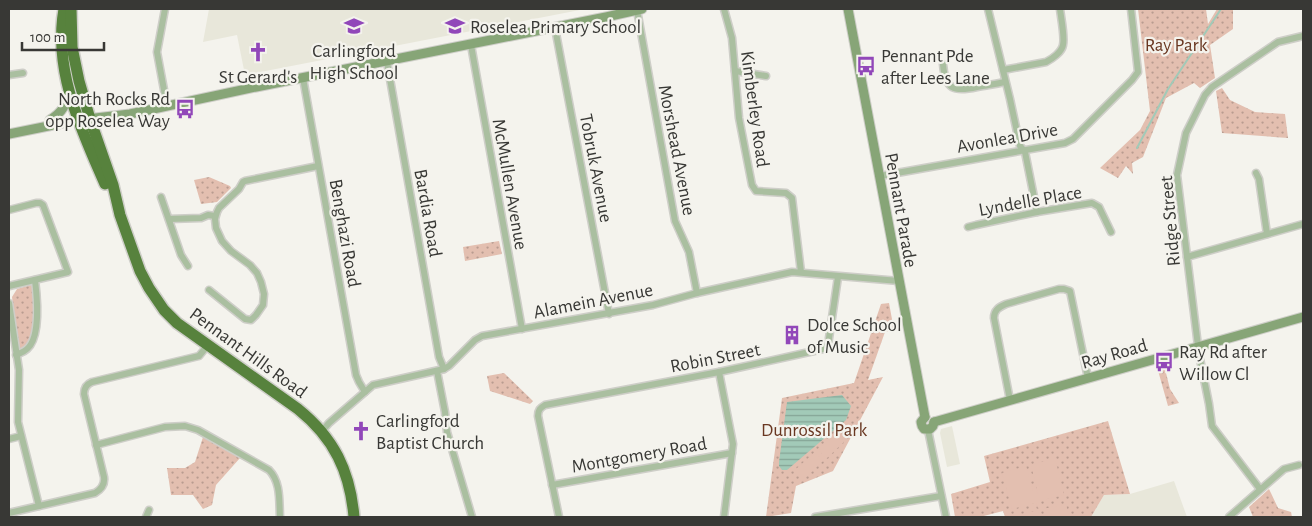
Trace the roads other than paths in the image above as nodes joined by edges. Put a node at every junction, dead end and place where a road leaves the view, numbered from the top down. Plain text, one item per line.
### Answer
1 (64, 9) edge
2 (71, 9) edge
3 (165, 9) edge
4 (639, 9) edge
5 (724, 9) edge
6 (848, 9) edge
7 (988, 9) edge
8 (1060, 9) edge
9 (1130, 9) edge
10 (555, 28) junction
11 (1303, 36) edge
12 (471, 45) junction
13 (387, 62) junction
14 (943, 64) dead end
15 (1003, 70) junction
16 (735, 71) junction
17 (23, 73) dead end
18 (9, 75) edge
19 (766, 76) dead end
20 (303, 78) junction
21 (1005, 82) junction
22 (69, 90) junction
23 (167, 106) junction
24 (89, 116) junction
25 (77, 117) junction
26 (50, 120) junction
27 (9, 129) edge
28 (9, 134) edge
29 (1023, 149) junction
30 (318, 166) junction
31 (1256, 172) dead end
32 (880, 176) junction
33 (161, 197) dead end
34 (9, 210) edge
35 (1037, 212) junction
36 (120, 215) junction
37 (215, 216) junction
38 (170, 219) junction
39 (1303, 224) edge
40 (968, 227) dead end
41 (1111, 232) dead end
42 (1267, 234) junction
43 (1188, 258) junction
44 (188, 266) dead end
45 (801, 272) junction
46 (838, 277) junction
47 (35, 280) junction
48 (899, 281) junction
49 (9, 286) edge
50 (210, 290) dead end
51 (697, 293) junction
52 (9, 302) edge
53 (609, 314) junction
54 (1303, 317) edge
55 (522, 329) junction
56 (208, 345) junction
57 (1198, 346) junction
58 (16, 355) junction
59 (440, 370) junction
60 (719, 372) junction
61 (1088, 378) junction
62 (365, 392) junction
63 (1010, 400) junction
64 (931, 426) junction
65 (322, 431) junction
66 (21, 436) junction
67 (9, 439) edge
68 (96, 445) junction
69 (732, 453) junction
70 (1299, 465) dead end
71 (552, 485) junction
72 (1260, 489) junction
73 (941, 496) junction
74 (39, 506) junction
75 (149, 510) dead end
76 (9, 515) edge
77 (146, 517) edge
78 (280, 517) edge
79 (354, 517) edge
80 (472, 517) edge
81 (559, 517) edge
82 (724, 517) edge
83 (815, 517) edge
84 (946, 517) edge
85 (1229, 517) edge

1 - 22 highway, Pennant Hills Road
2 - 24 highway, Pennant Hills Road
3 - 23 street
4 - 10 street
4 - 51 street, Morshead Avenue
5 - 16 street, Kimberley Road
6 - 32 street, Pennant Parade
7 - 15 street
8 - 15 street
9 - 29 street, Avonlea Drive
10 - 12 street
10 - 53 street, Tobruk Avenue
11 - 43 street, Ridge Street
12 - 13 street
12 - 55 street, McMullen Avenue
13 - 20 street
13 - 59 street, Bardia Road
14 - 21 street
15 - 21 street
16 - 19 street
16 - 45 street, Kimberley Road
17 - 18 street
20 - 23 street
20 - 30 street, Benghazi Road
21 - 29 street
22 - 25 highway, Pennant Hills Road
22 - 26 street
23 - 24 street
24 - 25 street
24 - 36 highway, Pennant Hills Road
25 - 26 street
25 - 28 street
25 - 36 highway, Pennant Hills Road
26 - 27 street
29 - 32 street, Avonlea Drive
29 - 35 street
30 - 37 street
30 - 62 street, Benghazi Road
31 - 42 street
32 - 48 street, Pennant Parade
33 - 38 street
34 - 47 street
35 - 40 street, Lyndelle Place
35 - 41 street, Lyndelle Place
36 - 56 highway, Pennant Hills Road
37 - 38 street
37 - 50 street
38 - 44 street
39 - 42 street
42 - 43 street
43 - 57 street, Ridge Street
45 - 46 street, Alamein Avenue
45 - 51 street, Alamein Avenue
46 - 48 street, Alamein Avenue
46 - 60 street, Robin Street
47 - 49 street
47 - 58 street
48 - 64 street, Pennant Parade
51 - 53 street, Alamein Avenue
52 - 58 street
53 - 55 street, Alamein Avenue
54 - 57 street, Ray Road
55 - 59 street, Alamein Avenue
56 - 65 highway, Pennant Hills Road
56 - 68 street
57 - 61 street, Ray Road
57 - 72 street, Ridge Street
58 - 66 street
59 - 62 street
59 - 80 street, Bardia Road
60 - 69 street
60 - 71 street, Robin Street
61 - 63 street, Ray Road
61 - 63 street
62 - 65 street
63 - 64 street, Ray Road
64 - 73 street
65 - 79 highway, Pennant Hills Road
66 - 67 street
66 - 74 street
68 - 74 street
68 - 78 street
69 - 71 street, Montgomery Road
69 - 82 street
70 - 72 street
71 - 81 street
72 - 85 street
73 - 83 street
73 - 84 street
74 - 76 street
75 - 77 street

